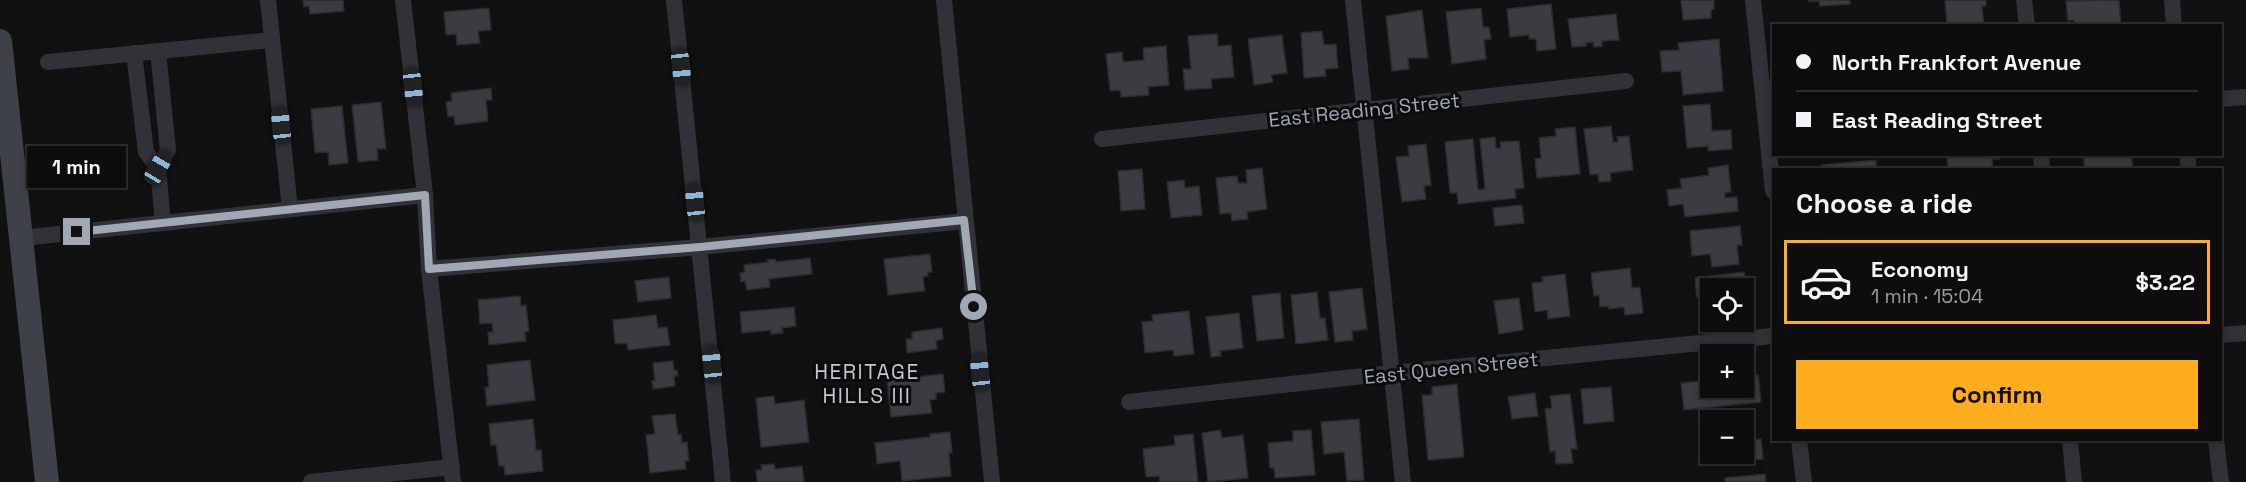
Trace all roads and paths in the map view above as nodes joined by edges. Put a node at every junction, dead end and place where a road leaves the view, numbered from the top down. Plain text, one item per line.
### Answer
1 (268, 0) edge
2 (403, 0) edge
3 (674, 0) edge
4 (944, 0) edge
5 (1353, 0) edge
6 (1753, 0) edge
7 (2024, 0) edge
8 (2172, 0) edge
9 (2027, 24) edge
10 (2174, 24) edge
11 (0, 40) edge
12 (272, 40) junction
13 (158, 51) junction
14 (134, 53) junction
15 (48, 62) dead end
16 (1626, 81) dead end
17 (2246, 97) edge
18 (2222, 99) edge
19 (1365, 110) junction
20 (1102, 138) dead end
21 (158, 168) junction
22 (1772, 180) edge
23 (425, 195) junction
24 (290, 209) junction
25 (964, 220) junction
26 (163, 223) junction
27 (22, 238) junction
28 (700, 247) junction
29 (429, 269) junction
30 (2246, 333) edge
31 (2222, 335) edge
32 (1772, 336) edge
33 (1391, 373) junction
34 (1129, 402) dead end
35 (1799, 441) edge
36 (2070, 441) edge
37 (2216, 441) edge
38 (453, 475) edge
39 (47, 482) edge
40 (310, 482) edge
41 (723, 482) edge
42 (992, 482) edge
43 (1403, 482) edge
44 (1804, 482) edge
45 (2074, 482) edge
46 (2221, 482) edge

1 - 12 street
2 - 23 street
3 - 28 street
4 - 25 street
5 - 19 street
6 - 22 street
7 - 9 street
8 - 10 street
11 - 27 main road
12 - 13 street
12 - 24 street
13 - 14 street
13 - 21 street
14 - 15 street
14 - 21 street
16 - 19 street, East Reading Street
17 - 18 street
19 - 20 street, East Reading Street
19 - 33 street
21 - 26 street
23 - 24 street
23 - 29 street
24 - 26 street
25 - 28 street
25 - 42 street
26 - 27 street
27 - 39 main road
28 - 29 street
28 - 41 street
29 - 38 street
30 - 31 street
32 - 33 street, East Queen Street
33 - 34 street, East Queen Street
33 - 43 street
35 - 44 street
36 - 45 street
37 - 46 street
38 - 40 street

